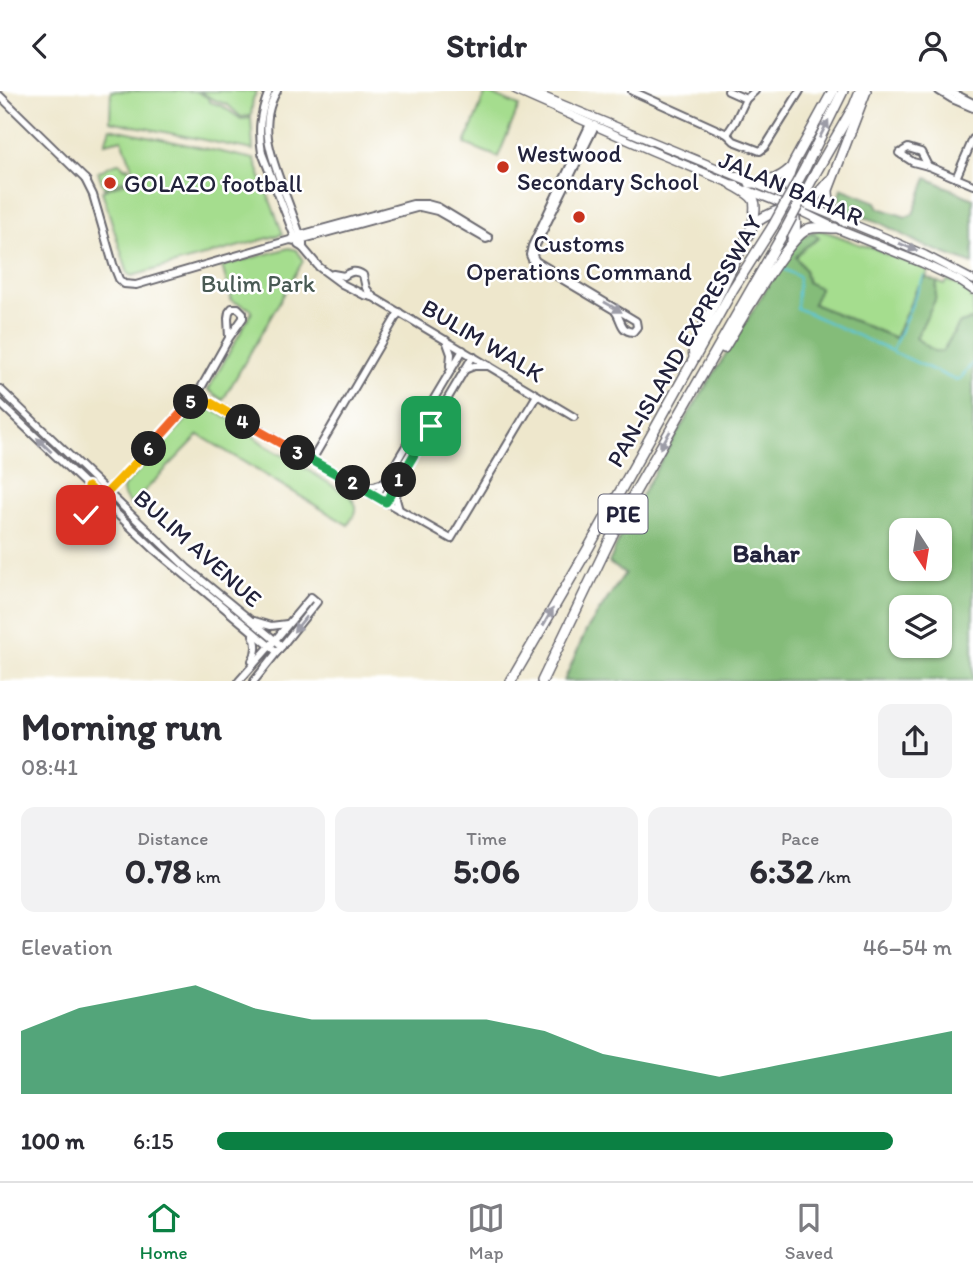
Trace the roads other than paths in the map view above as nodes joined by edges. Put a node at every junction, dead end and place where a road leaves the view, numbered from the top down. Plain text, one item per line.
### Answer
1 (269, 91) edge
2 (277, 91) edge
3 (516, 91) edge
4 (530, 91) edge
5 (632, 91) edge
6 (728, 91) edge
7 (755, 91) edge
8 (800, 91) edge
9 (833, 91) edge
10 (843, 91) edge
11 (860, 91) edge
12 (866, 91) edge
13 (939, 91) edge
14 (949, 91) edge
15 (3, 95) edge
16 (746, 99) junction
17 (973, 103) edge
18 (973, 109) edge
19 (593, 125) junction
20 (727, 134) junction
21 (973, 139) edge
22 (653, 147) junction
23 (793, 164) junction
24 (928, 166) junction
25 (834, 173) junction
26 (956, 178) junction
27 (750, 183) junction
28 (733, 185) junction
29 (973, 185) edge
30 (793, 204) junction
31 (295, 218) junction
32 (845, 222) junction
33 (753, 225) junction
34 (835, 228) junction
35 (316, 231) junction
36 (296, 239) junction
37 (789, 248) junction
38 (329, 273) junction
39 (344, 276) junction
40 (973, 280) edge
41 (342, 284) junction
42 (973, 290) edge
43 (373, 297) junction
44 (399, 312) junction
45 (229, 338) dead end
46 (446, 340) junction
47 (463, 350) junction
48 (473, 356) junction
49 (694, 358) junction
50 (489, 366) junction
51 (464, 370) junction
52 (450, 371) junction
53 (699, 380) junction
54 (0, 389) edge
55 (197, 395) junction
56 (537, 395) junction
57 (0, 403) edge
58 (574, 417) dead end
59 (312, 460) junction
60 (398, 481) junction
61 (384, 482) junction
62 (357, 486) junction
63 (88, 487) junction
64 (108, 492) junction
65 (376, 496) junction
66 (101, 499) junction
67 (386, 502) junction
68 (399, 509) junction
69 (86, 515) dead end
70 (249, 618) junction
71 (288, 624) junction
72 (250, 631) junction
73 (272, 644) junction
74 (279, 649) junction
75 (241, 678) edge
76 (512, 679) edge
77 (254, 681) edge
78 (542, 681) edge

1 - 36 street
2 - 31 street
3 - 19 main road, JALAN BAHAR
4 - 22 main road, JALAN BAHAR
5 - 20 street
6 - 16 street
7 - 16 street
8 - 20 street
9 - 23 highway
49 -> 10 highway, PAN-ISLAND EXPRESSWAY / PIE, bridge
11 - 53 highway, PAN-ISLAND EXPRESSWAY / PIE, bridge
12 - 25 highway
13 - 18 street
14 - 17 street
15 - 36 street
16 - 20 street
19 -> 19 street
19 - 22 main road, JALAN BAHAR
21 - 26 street
22 - 27 main road, JALAN BAHAR
22 - 28 main road, JALAN BAHAR
23 - 27 highway
23 - 30 highway
24 - 24 street
24 - 26 street
25 - 30 highway
25 - 32 highway
26 - 29 street
27 - 30 main road, JALAN BAHAR
28 - 30 main road, JALAN BAHAR
28 - 33 highway
30 - 32 main road, JALAN BAHAR
30 - 33 highway
30 - 34 main road, JALAN BAHAR
30 - 37 highway
31 - 35 street
31 - 36 street
32 -> 40 main road, JALAN BAHAR
33 - 49 highway
34 - 37 highway
34 - 42 main road, JALAN BAHAR
35 - 36 street
35 - 36 street
36 - 38 street, BULIM WALK
37 - 53 highway
38 - 39 street, BULIM WALK
38 - 41 street, BULIM WALK
39 - 41 street
39 - 43 street, BULIM WALK
41 - 43 street, BULIM WALK
43 - 44 street, BULIM WALK
44 - 46 street, BULIM WALK
44 - 59 street
45 - 55 street
46 - 47 street, BULIM WALK
46 - 52 street
47 - 48 street, BULIM WALK
47 - 52 street
48 - 50 street, BULIM WALK
48 - 51 street
76 -> 49 highway, PAN-ISLAND EXPRESSWAY / PIE
50 - 51 street
50 - 56 street, BULIM WALK
51 - 60 street
52 - 61 street
53 -> 78 highway, PAN-ISLAND EXPRESSWAY / PIE
54 - 64 street, BULIM AVENUE
55 - 59 street
55 - 64 street
56 - 58 street, BULIM WALK
56 - 68 street
63 -> 57 street, BULIM AVENUE
59 - 62 street
60 - 67 street
60 - 68 street
61 - 62 street
61 - 65 street
62 - 65 street
63 - 66 street, BULIM AVENUE
63 - 69 street
64 - 66 street
64 - 70 street, BULIM AVENUE
65 - 67 street
66 - 72 street, BULIM AVENUE
67 - 68 street
70 - 71 street
70 - 73 street, BULIM AVENUE
71 - 73 street
71 -> 74 street
72 - 73 street, BULIM AVENUE
72 - 75 street
73 - 74 street, BULIM AVENUE
73 - 75 street
74 - 77 street

